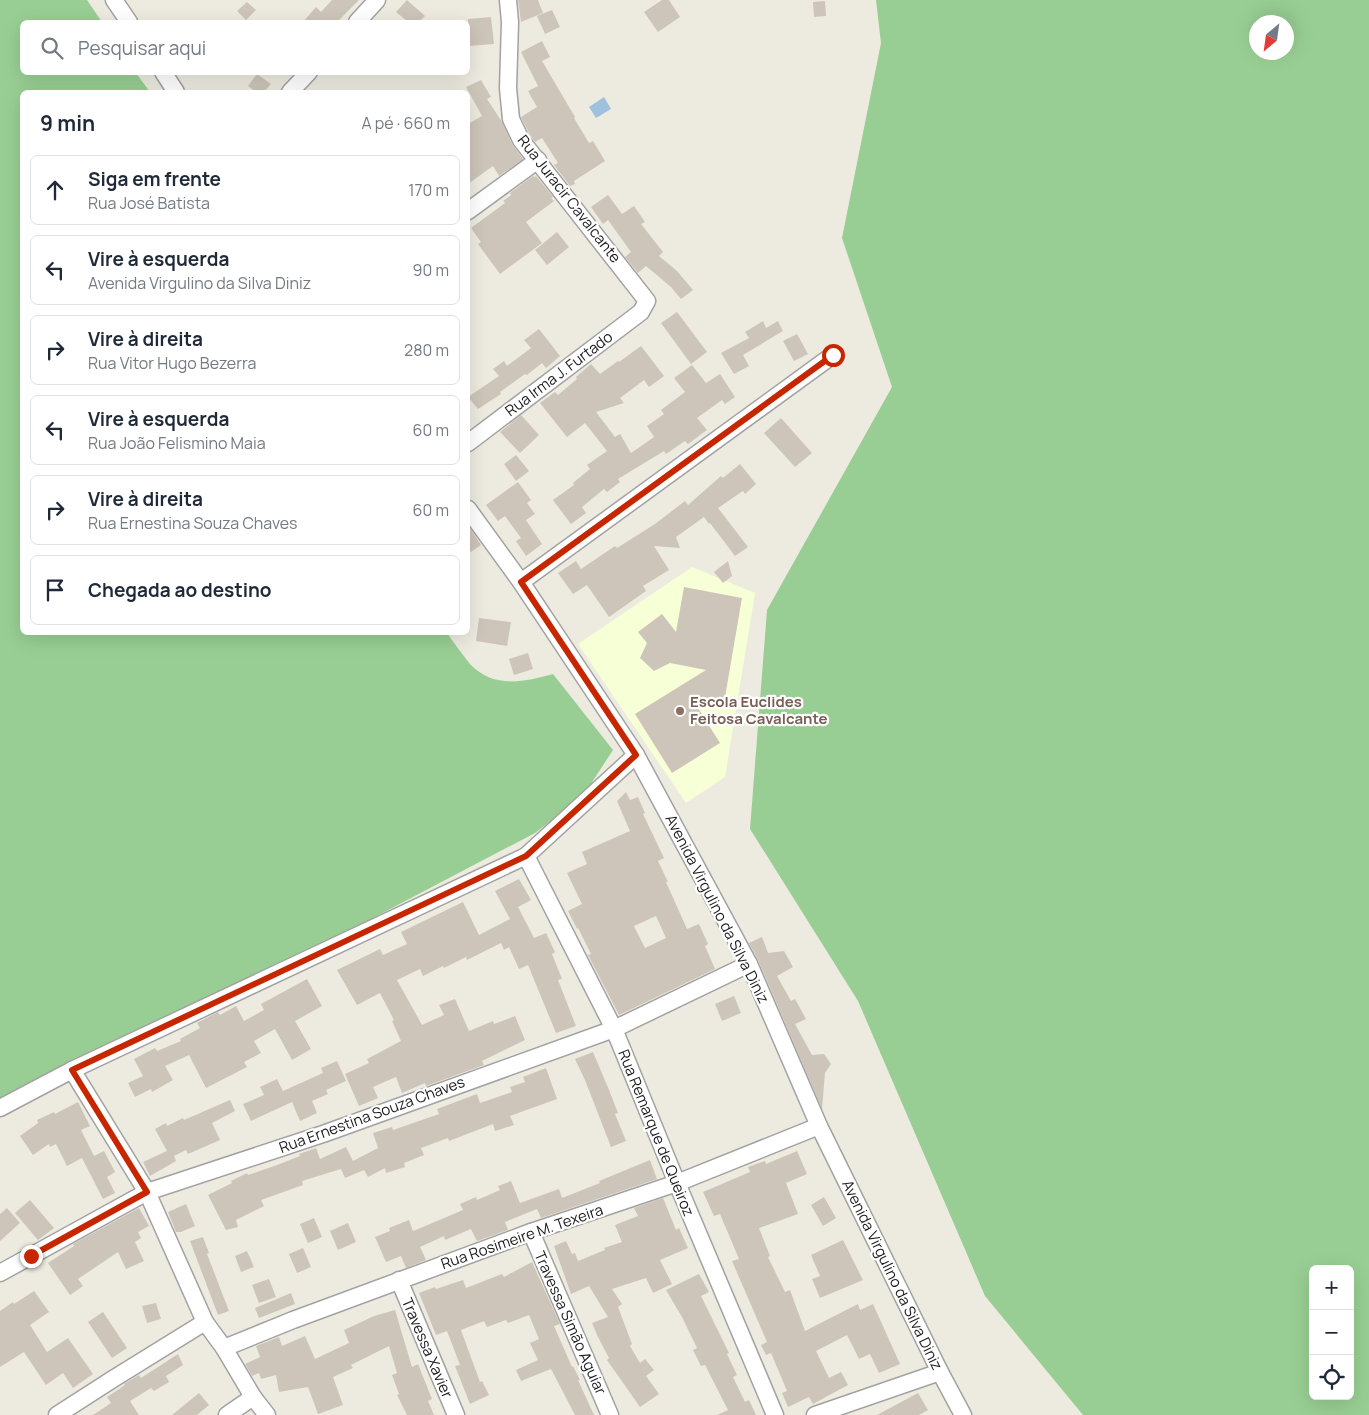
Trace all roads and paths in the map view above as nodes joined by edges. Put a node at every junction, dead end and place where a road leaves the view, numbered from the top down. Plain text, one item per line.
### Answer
1 (114, 0) edge
2 (377, 0) edge
3 (508, 0) edge
4 (128, 20) edge
5 (359, 20) edge
6 (165, 75) edge
7 (306, 75) edge
8 (175, 90) edge
9 (292, 90) edge
10 (538, 160) junction
11 (470, 210) edge
12 (647, 301) joint
13 (833, 355) dead end
14 (470, 441) edge
15 (470, 512) edge
16 (521, 582) junction
17 (636, 755) junction
18 (526, 856) junction
19 (749, 964) junction
20 (614, 1028) junction
21 (72, 1070) junction
22 (0, 1108) edge
23 (819, 1126) junction
24 (677, 1183) junction
25 (147, 1192) junction
26 (530, 1232) junction
27 (0, 1273) edge
28 (399, 1280) junction
29 (205, 1322) junction
30 (224, 1348) junction
31 (940, 1372) junction
32 (253, 1397) junction
33 (57, 1415) edge
34 (227, 1415) edge
35 (267, 1415) edge
36 (456, 1415) edge
37 (610, 1415) edge
38 (775, 1415) edge
39 (815, 1415) edge
40 (964, 1415) edge

1 - 4 street
2 - 5 street
3 - 10 street, Rua Juracir Cavalcante
6 - 8 street
7 - 9 street
10 - 11 street
10 - 12 street, Rua Juracir Cavalcante
12 - 14 street, Rua Irma J. Furtado
13 - 16 street
15 - 16 street, Avenida Virgulino da Silva Diniz
16 - 17 street, Avenida Virgulino da Silva Diniz
17 - 18 street
17 - 19 street, Avenida Virgulino da Silva Diniz
18 - 20 street, Rua Remarque de Queiroz
18 - 21 street
19 - 20 street, Rua Ernestina Souza Chaves
19 - 23 street, Avenida Virgulino da Silva Diniz
20 - 24 street, Rua Remarque de Queiroz
20 - 25 street, Rua Ernestina Souza Chaves
21 - 22 street
21 - 25 street
23 - 24 street, Rua Rosimeire M. Texeira
23 - 31 street, Avenida Virgulino da Silva Diniz
24 - 26 street, Rua Rosimeire M. Texeira
24 - 38 street, Rua Remarque de Queiroz
25 - 27 street, Rua Ernestina Souza Chaves
25 - 29 street
26 - 28 street, Rua Rosimeire M. Texeira
26 - 37 street, Travessa Simão Aguiar
28 - 30 street, Rua Rosimeire M. Texeira
28 - 36 street, Travessa Xavier
29 - 30 street
29 - 33 street
30 - 32 street
31 - 39 street
31 - 40 street, Avenida Virgulino da Silva Diniz
32 - 34 street
32 - 35 street

